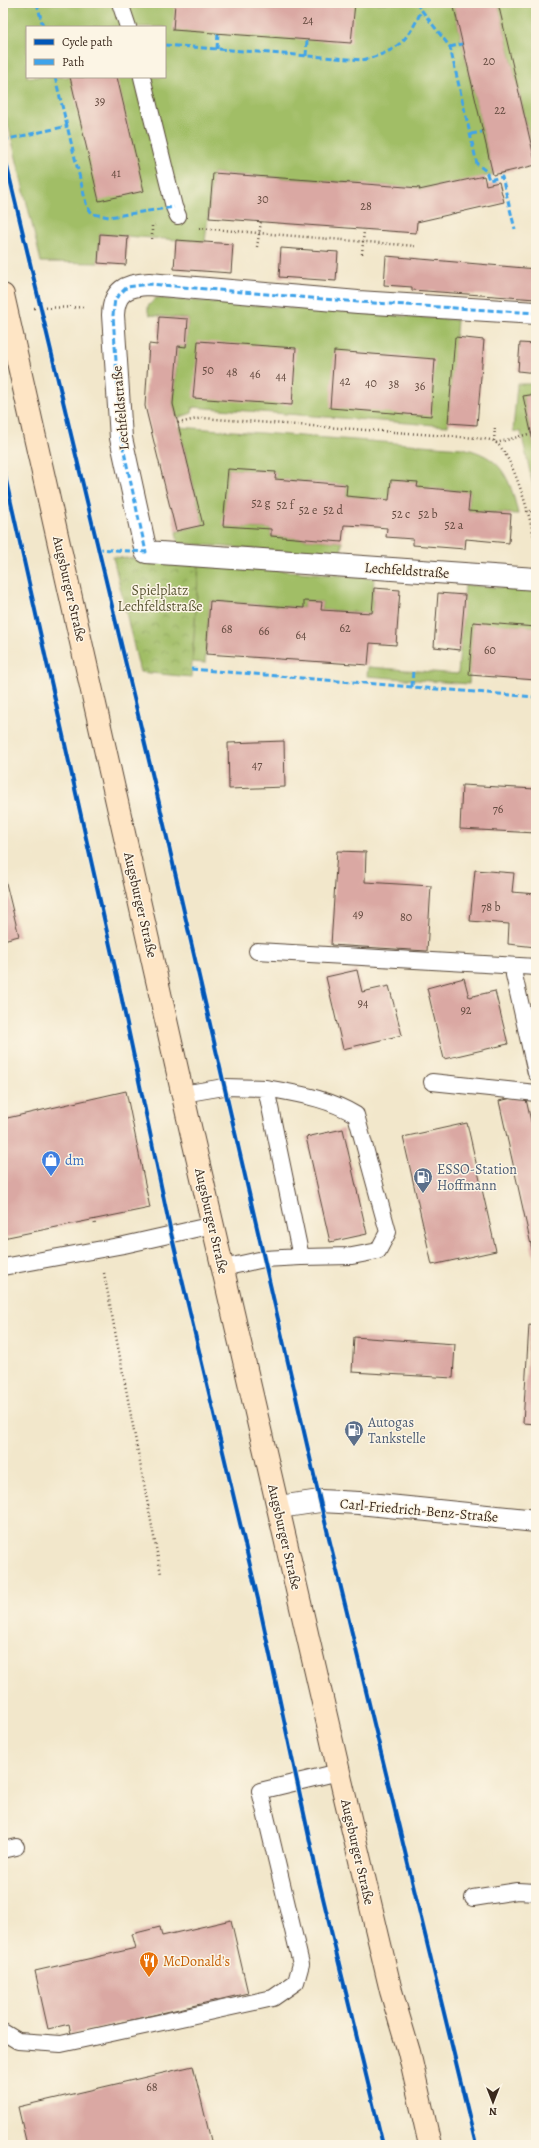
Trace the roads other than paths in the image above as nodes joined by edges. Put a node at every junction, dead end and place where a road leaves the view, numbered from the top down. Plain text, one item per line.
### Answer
1 (120, 3) edge
2 (128, 26) edge
3 (142, 78) edge
4 (178, 216) road end
5 (5, 304) edge
6 (536, 313) edge
7 (536, 579) edge
8 (257, 951) dead end
9 (536, 967) edge
10 (514, 975) dead end
11 (536, 1073) edge
12 (432, 1082) dead end
13 (266, 1088) junction
14 (536, 1093) edge
15 (183, 1094) junction
16 (213, 1225) junction
17 (301, 1257) junction
18 (3, 1267) edge
19 (223, 1268) junction
20 (279, 1507) junction
21 (536, 1521) edge
22 (339, 1772) junction
23 (536, 1892) edge
24 (473, 1898) dead end
25 (3, 2032) edge
26 (430, 2145) edge

1 - 2 lane
3 - 4 lane
5 - 15 main road, Augsburger Straße
6 - 7 street, Lechfeldstraße
8 - 9 lane
10 - 11 lane
12 - 14 lane
13 - 15 lane
13 - 17 lane
13 - 17 lane
15 - 16 main road, Augsburger Straße
16 - 18 lane
16 - 19 main road, Augsburger Straße
17 - 19 lane
19 - 20 main road, Augsburger Straße
20 - 21 street, Carl-Friedrich-Benz-Straße
20 - 22 main road, Augsburger Straße
22 - 25 lane
22 - 26 main road, Augsburger Straße
23 - 24 lane

